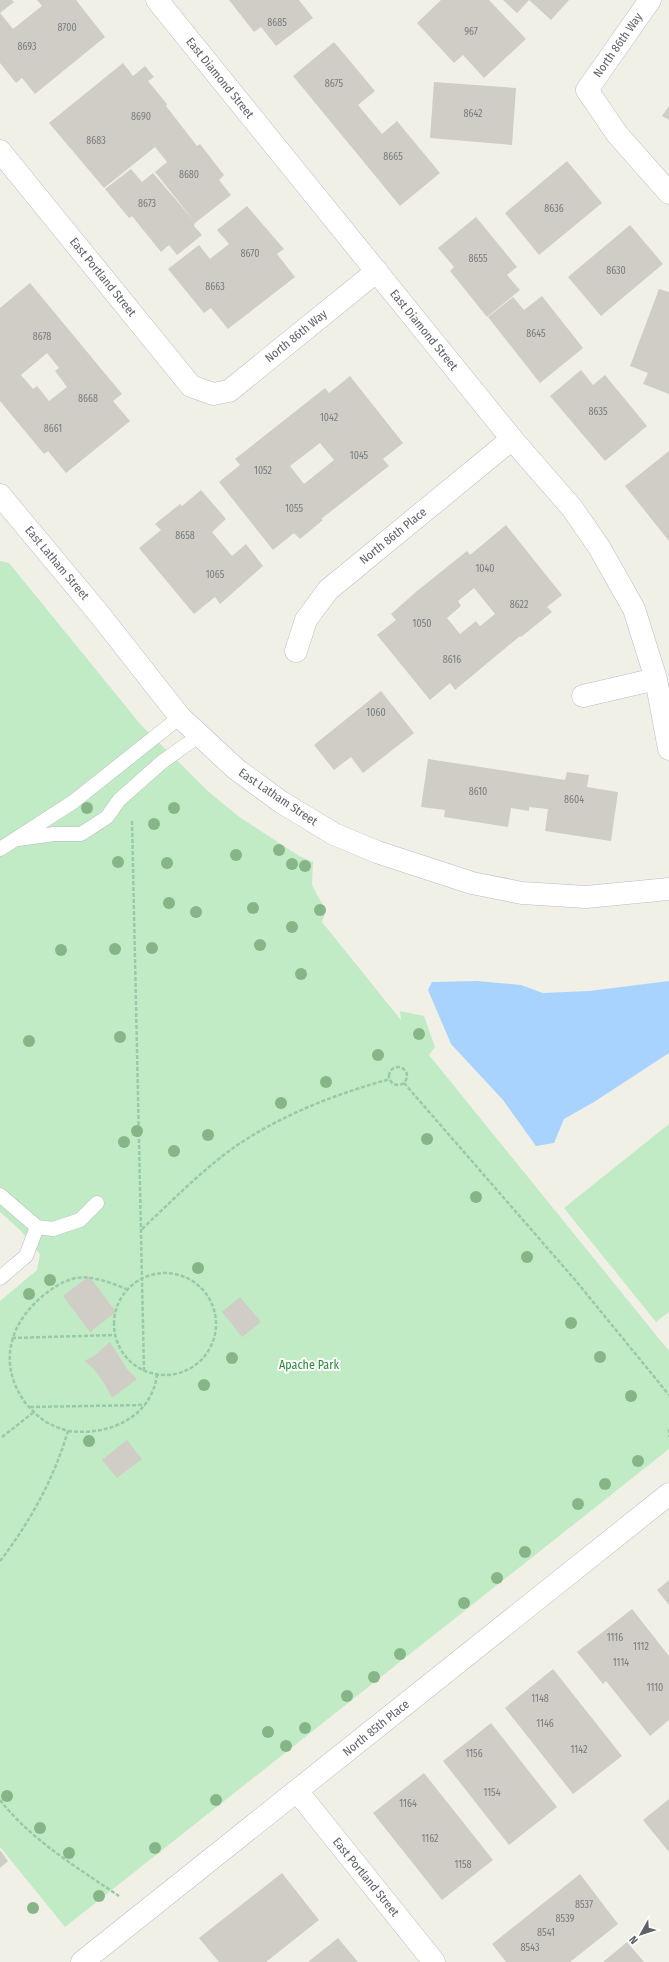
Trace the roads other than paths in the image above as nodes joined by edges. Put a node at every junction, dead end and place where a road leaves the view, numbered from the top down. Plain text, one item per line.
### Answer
1 (157, 0) edge
2 (650, 0) edge
3 (0, 151) edge
4 (669, 193) edge
5 (377, 271) junction
6 (213, 394) joint
7 (512, 439) junction
8 (2, 502) edge
9 (296, 651) dead end
10 (656, 679) junction
11 (583, 696) dead end
12 (180, 717) junction
13 (200, 735) junction
14 (669, 748) edge
15 (14, 840) junction
16 (0, 849) edge
17 (669, 889) edge
18 (0, 1195) edge
19 (97, 1203) dead end
20 (37, 1227) junction
21 (0, 1278) edge
22 (669, 1494) edge
23 (297, 1791) junction
24 (82, 1962) edge
25 (434, 1962) edge

1 - 5 street, East Diamond Street
2 - 4 street, North 86th Way
3 - 6 street, East Portland Street
5 - 6 street, North 86th Way
5 - 7 street, East Diamond Street
7 - 9 street, North 86th Place
7 - 10 street, East Diamond Street
8 - 12 street, East Latham Street
10 - 11 street
10 - 14 street, East Diamond Street
12 - 13 street, East Latham Street
12 - 15 lane
13 - 15 lane
13 - 17 street, East Latham Street
15 - 16 lane
18 - 20 lane
19 - 20 lane
20 - 21 lane
22 - 23 street, North 85th Place
23 - 24 street, North 85th Place
23 - 25 street, East Portland Street

